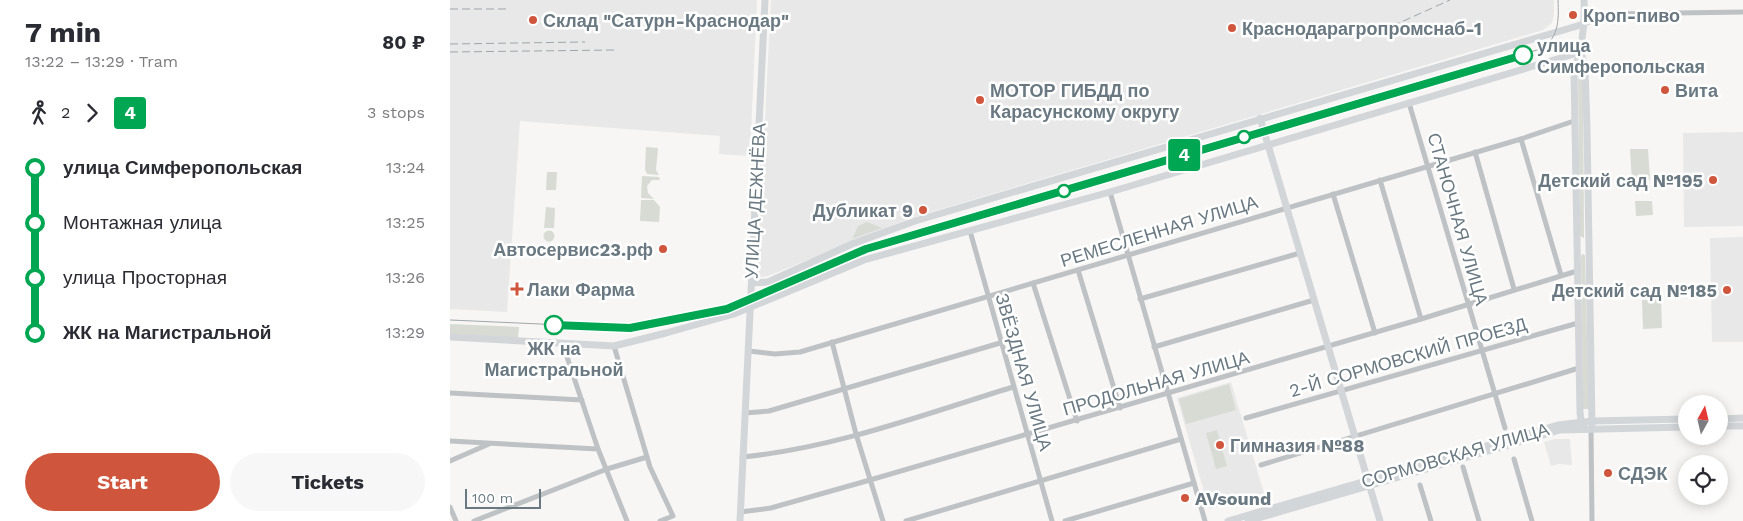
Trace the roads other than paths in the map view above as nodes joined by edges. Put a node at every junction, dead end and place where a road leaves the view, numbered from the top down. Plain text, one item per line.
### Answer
1 (765, 0) edge
2 (1584, 0) edge
3 (1743, 12) edge
4 (1584, 24) junction
5 (1581, 52) junction
6 (1409, 103) junction
7 (1260, 118) junction
8 (1574, 121) junction
9 (1520, 139) junction
10 (1267, 144) junction
11 (1475, 152) junction
12 (1428, 166) junction
13 (1380, 180) junction
14 (1110, 192) junction
15 (1333, 194) junction
16 (1286, 208) junction
17 (970, 231) junction
18 (1577, 248) junction
19 (1589, 248) junction
20 (1300, 253) junction
21 (1128, 255) junction
22 (1078, 270) junction
23 (1577, 270) junction
24 (1561, 275) junction
25 (752, 283) junction
26 (1033, 283) junction
27 (1514, 289) junction
28 (987, 296) junction
29 (1140, 299) junction
30 (1314, 300) junction
31 (1468, 305) junction
32 (751, 306) junction
33 (1421, 320) junction
34 (1578, 323) junction
35 (1375, 333) junction
36 (450, 337) edge
37 (832, 342) junction
38 (1000, 343) junction
39 (563, 345) junction
40 (614, 346) junction
41 (1328, 347) junction
42 (1154, 348) junction
43 (1483, 349) junction
44 (749, 351) junction
45 (1579, 368) junction
46 (1013, 387) junction
47 (845, 389) junction
48 (1342, 391) junction
49 (450, 393) edge
50 (1168, 394) junction
51 (1496, 395) junction
52 (582, 400) junction
53 (1120, 408) junction
54 (745, 413) junction
55 (1246, 418) dead end
56 (1743, 418) edge
57 (1678, 419) edge
58 (1728, 419) edge
59 (1077, 420) junction
60 (1580, 421) junction
61 (1592, 424) junction
62 (1728, 426) edge
63 (1743, 426) edge
64 (1678, 427) edge
65 (1505, 428) dead end
66 (856, 434) junction
67 (1028, 434) junction
68 (1355, 438) junction
69 (1181, 439) junction
70 (450, 441) edge
71 (491, 443) junction
72 (598, 449) junction
73 (647, 457) junction
74 (742, 457) junction
75 (1514, 459) dead end
76 (450, 461) edge
77 (1260, 465) dead end
78 (1463, 467) dead end
79 (606, 469) junction
80 (870, 480) junction
81 (1042, 480) junction
82 (1194, 483) junction
83 (1369, 483) junction
84 (1420, 485) dead end
85 (450, 507) edge
86 (740, 512) junction
87 (456, 521) edge
88 (474, 521) edge
89 (627, 521) edge
90 (660, 521) edge
91 (740, 521) edge
92 (883, 521) edge
93 (906, 521) edge
94 (1052, 521) edge
95 (1065, 521) edge
96 (1205, 521) edge
97 (1228, 521) edge
98 (1248, 521) edge
99 (1380, 521) edge
100 (1431, 521) edge
101 (1479, 521) edge
102 (1532, 521) edge
103 (1592, 521) edge

1 - 25 street, УЛИЦА ДЕЖНЁВА
2 - 4 street
3 - 4 street
4 - 5 street
4 - 7 street
5 - 6 street
5 - 8 street
5 - 19 street
6 - 10 street
6 - 12 street, СТАНОЧНАЯ УЛИЦА
7 - 10 street
7 - 25 street
8 - 9 street, РЕМЕСЛЕННАЯ УЛИЦА
8 - 18 street
9 - 11 street, РЕМЕСЛЕННАЯ УЛИЦА
9 - 24 street
10 - 14 street
10 - 16 street
11 - 12 street, РЕМЕСЛЕННАЯ УЛИЦА
11 - 27 street
12 - 13 street, РЕМЕСЛЕННАЯ УЛИЦА
12 - 31 street, СТАНОЧНАЯ УЛИЦА
13 - 15 street, РЕМЕСЛЕННАЯ УЛИЦА
13 - 33 street
14 - 17 street
14 - 21 street
15 - 16 street, РЕМЕСЛЕННАЯ УЛИЦА
15 - 35 street
16 - 20 street
16 - 21 street, РЕМЕСЛЕННАЯ УЛИЦА
17 - 28 street, ЗВЁЗДНАЯ УЛИЦА
17 - 32 street
18 - 19 street
18 - 23 street
19 - 61 street
20 - 29 street
20 - 30 street
21 - 22 street, РЕМЕСЛЕННАЯ УЛИЦА
21 - 29 street
22 - 26 street, РЕМЕСЛЕННАЯ УЛИЦА
22 - 53 street
23 - 24 street, ПРОДОЛЬНАЯ УЛИЦА
23 - 34 street
24 - 27 street, ПРОДОЛЬНАЯ УЛИЦА
25 - 32 street, УЛИЦА ДЕЖНЁВА
26 - 28 street, РЕМЕСЛЕННАЯ УЛИЦА
26 - 59 street
27 - 31 street, ПРОДОЛЬНАЯ УЛИЦА
28 - 37 street, РЕМЕСЛЕННАЯ УЛИЦА
28 - 38 street, ЗВЁЗДНАЯ УЛИЦА
29 - 42 street
30 - 41 street
30 - 42 street
31 - 33 street, ПРОДОЛЬНАЯ УЛИЦА
31 - 43 street, СТАНОЧНАЯ УЛИЦА
32 - 40 street
32 - 44 street, УЛИЦА ДЕЖНЁВА
33 - 35 street, ПРОДОЛЬНАЯ УЛИЦА
34 - 43 street, 2-Й СОРМОВСКИЙ ПРОЕЗД
34 - 45 street
35 - 41 street, ПРОДОЛЬНАЯ УЛИЦА
36 - 39 street
37 - 44 street, РЕМЕСЛЕННАЯ УЛИЦА
37 - 47 street
38 - 46 street, ЗВЁЗДНАЯ УЛИЦА
38 - 47 street
39 - 40 street
39 - 52 street
40 - 73 street
41 - 48 street
41 - 50 street, ПРОДОЛЬНАЯ УЛИЦА
42 - 50 street
43 - 48 street, 2-Й СОРМОВСКИЙ ПРОЕЗД
43 - 51 street, СТАНОЧНАЯ УЛИЦА
44 - 54 street, УЛИЦА ДЕЖНЁВА
45 - 51 street
45 - 60 street
46 - 66 street
46 - 67 street, ЗВЁЗДНАЯ УЛИЦА
47 - 54 street
47 - 66 street
48 - 55 street, 2-Й СОРМОВСКИЙ ПРОЕЗД
48 - 68 street
49 - 52 street
50 - 53 street, ПРОДОЛЬНАЯ УЛИЦА
50 - 69 street
51 - 65 street, СТАНОЧНАЯ УЛИЦА
51 - 68 street
52 - 72 street
53 - 59 street, ПРОДОЛЬНАЯ УЛИЦА
54 - 74 street, УЛИЦА ДЕЖНЁВА
56 - 58 street
57 - 61 street, СОРМОВСКАЯ УЛИЦА
59 - 67 street, ПРОДОЛЬНАЯ УЛИЦА
60 - 61 street, СОРМОВСКАЯ УЛИЦА
60 - 83 street, СОРМОВСКАЯ УЛИЦА
61 - 64 street, СОРМОВСКАЯ УЛИЦА
61 - 83 street, СОРМОВСКАЯ УЛИЦА
61 - 103 street
62 - 63 street
66 - 74 street
66 - 80 street
67 - 80 street, ПРОДОЛЬНАЯ УЛИЦА
67 - 81 street, ЗВЁЗДНАЯ УЛИЦА
68 - 77 street
68 - 83 street
69 - 81 street
69 - 82 street
70 - 71 street
71 - 72 street
71 - 76 street
72 - 79 street
73 - 79 street
73 - 90 street
74 - 86 street, УЛИЦА ДЕЖНЁВА
75 - 102 street
78 - 101 street
79 - 88 street
79 - 89 street
80 - 86 street, ПРОДОЛЬНАЯ УЛИЦА
80 - 92 street
81 - 93 street
81 - 94 street, ЗВЁЗДНАЯ УЛИЦА
82 - 95 street
82 - 96 street
83 - 97 street, СОРМОВСКАЯ УЛИЦА
83 - 98 street, СОРМОВСКАЯ УЛИЦА
83 - 99 street
84 - 100 street
85 - 87 street
86 - 91 street, УЛИЦА ДЕЖНЁВА

